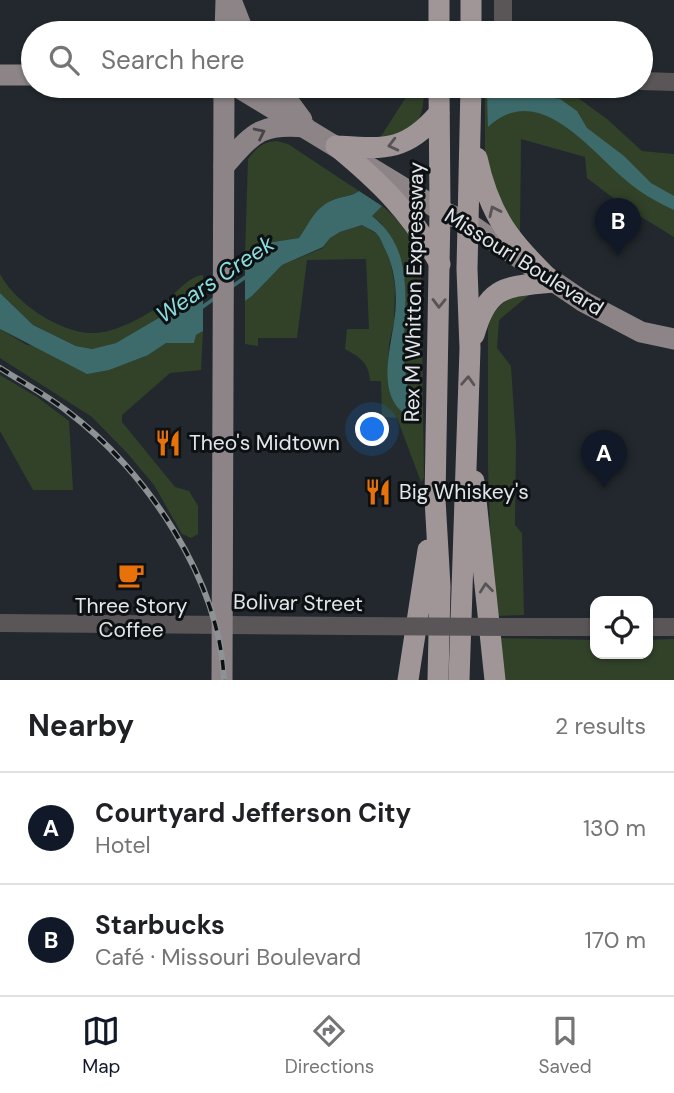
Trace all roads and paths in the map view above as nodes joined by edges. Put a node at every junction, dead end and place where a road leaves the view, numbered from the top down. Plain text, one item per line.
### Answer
1 (229, 0) edge
2 (439, 0) edge
3 (471, 0) edge
4 (503, 0) edge
5 (227, 21) edge
6 (239, 21) edge
7 (439, 21) edge
8 (471, 21) edge
9 (503, 21) edge
10 (0, 75) edge
11 (21, 75) edge
12 (653, 81) edge
13 (674, 82) edge
14 (224, 98) edge
15 (256, 98) edge
16 (286, 98) edge
17 (439, 98) edge
18 (471, 98) edge
19 (439, 113) junction
20 (307, 128) junction
21 (471, 130) junction
22 (336, 146) junction
23 (224, 166) junction
24 (440, 210) junction
25 (468, 223) junction
26 (440, 264) junction
27 (552, 282) junction
28 (674, 339) edge
29 (470, 348) junction
30 (465, 449) junction
31 (435, 499) junction
32 (0, 622) edge
33 (223, 624) junction
34 (674, 626) edge
35 (590, 627) edge
36 (653, 627) edge
37 (222, 680) edge
38 (408, 680) edge
39 (438, 680) edge
40 (459, 680) edge
41 (495, 680) edge

1 - 5 main road
1 - 6 main road
2 - 7 highway
3 - 8 highway
4 - 9 street
10 - 11 main road
12 - 13 street
14 - 23 main road
15 - 20 main road, Missouri Boulevard
16 - 20 main road
17 - 19 highway, Rex M Whitton Expressway
18 - 21 highway
19 -> 22 highway
19 - 24 highway, Rex M Whitton Expressway
20 - 22 main road, Missouri Boulevard
23 -> 20 main road
21 - 25 highway
27 -> 21 highway
22 - 24 main road, Missouri Boulevard
22 - 26 highway
23 - 33 main road
24 - 25 main road, Missouri Boulevard
24 - 26 highway, Rex M Whitton Expressway
25 - 27 main road, Missouri Boulevard
25 - 29 highway
26 -> 31 highway, Rex M Whitton Expressway
27 - 28 main road, Missouri Boulevard
27 - 29 highway
30 -> 29 highway
30 - 40 highway
41 -> 30 highway
31 - 38 highway
31 - 39 highway
32 - 33 street, Bolivar Street
33 - 35 street, Bolivar Street, bridge
33 - 37 main road
34 - 36 street

